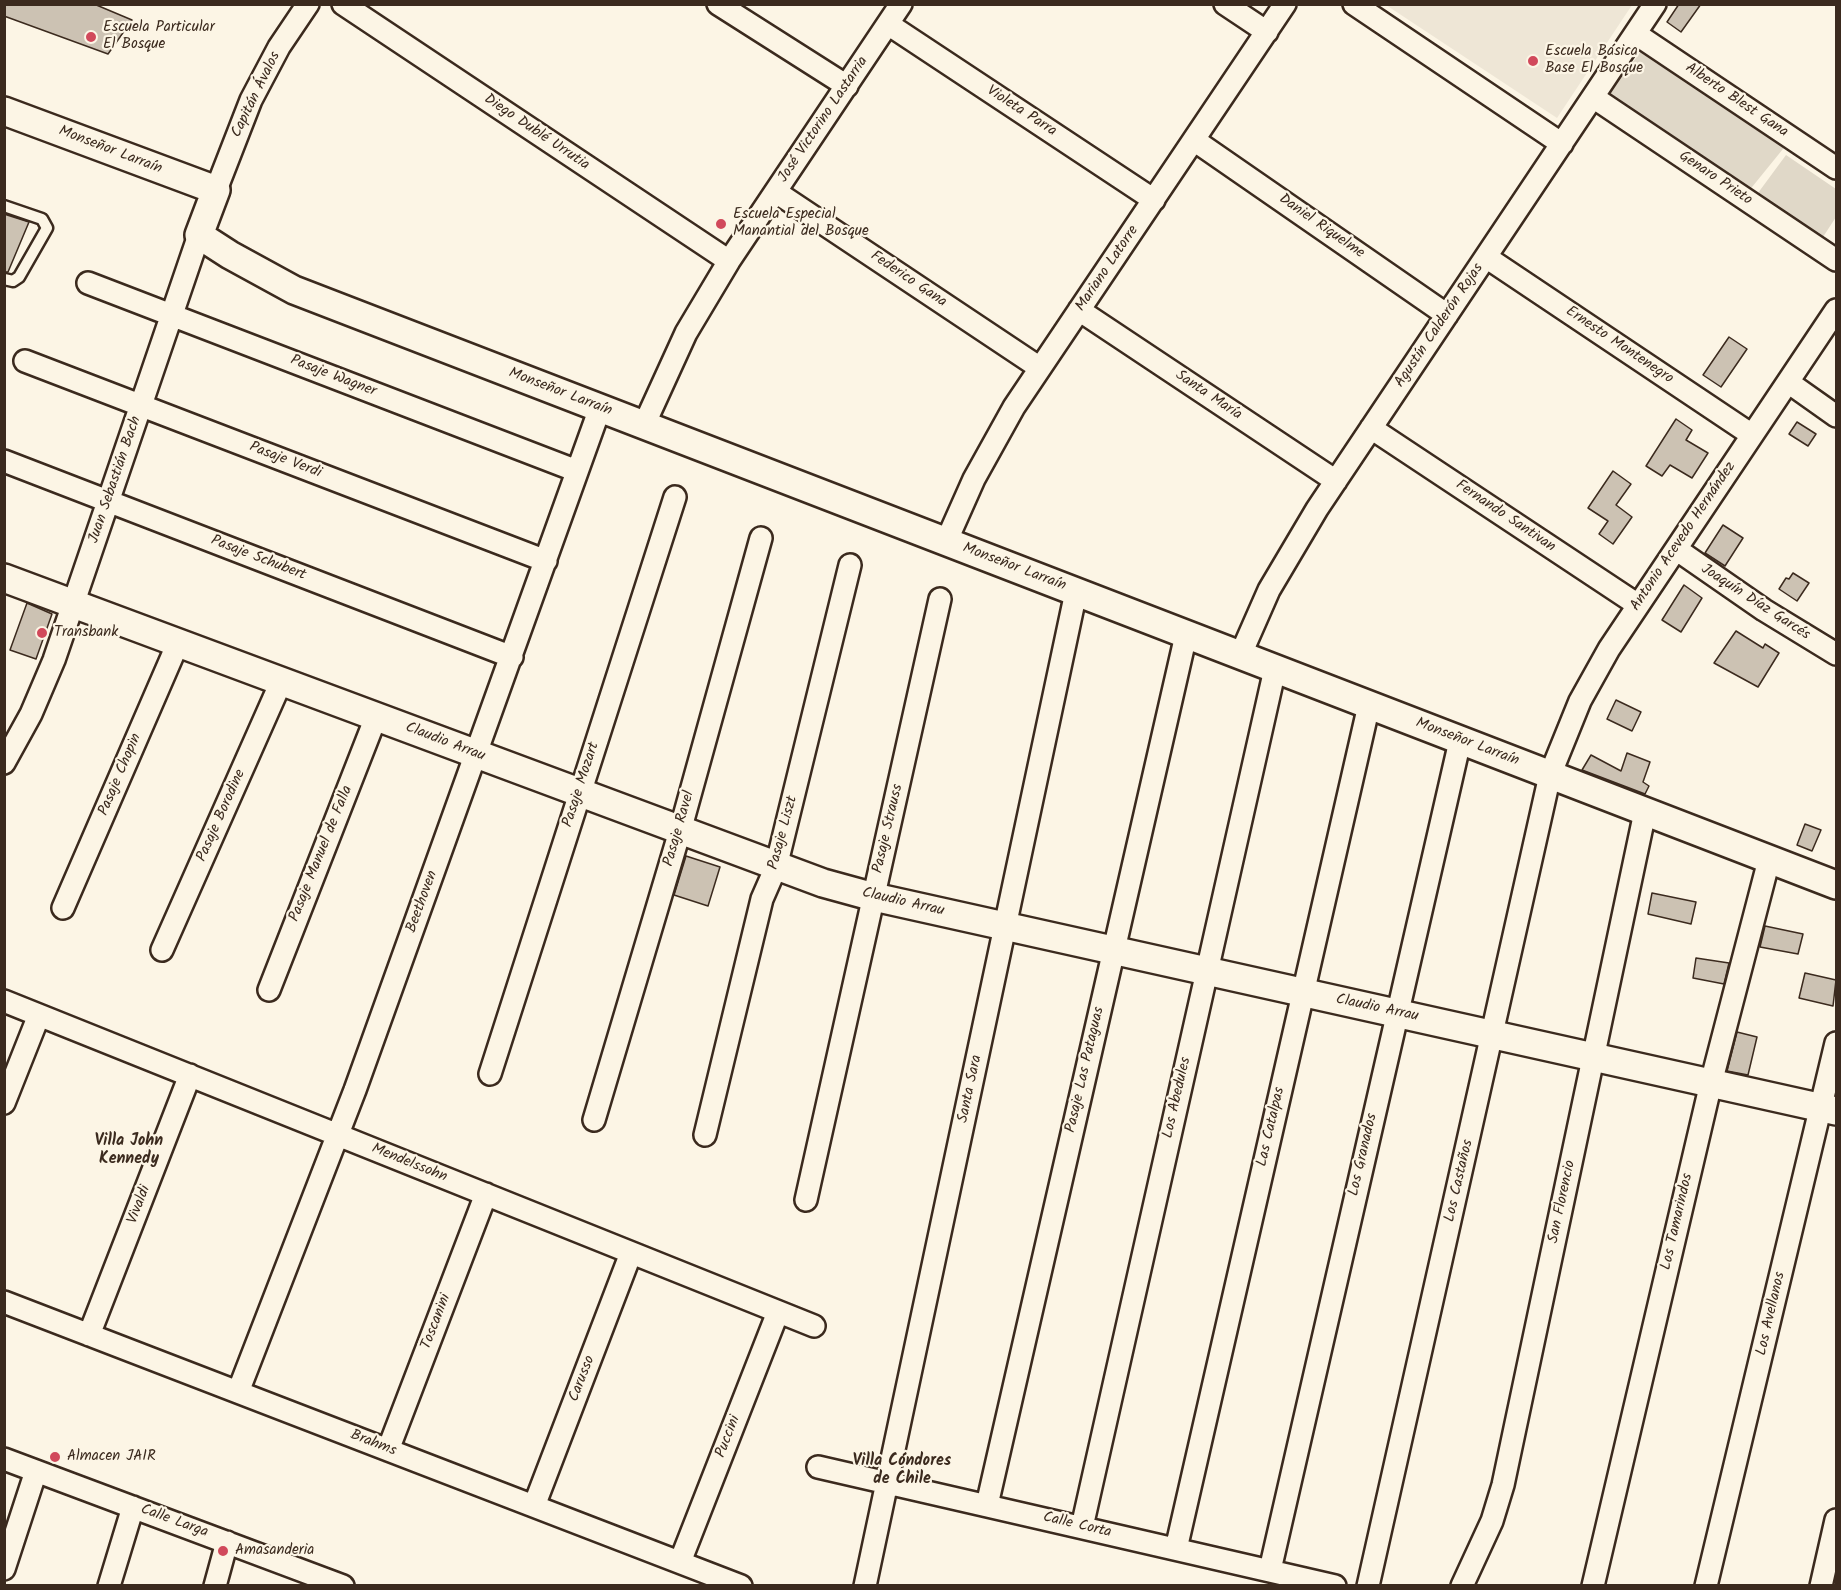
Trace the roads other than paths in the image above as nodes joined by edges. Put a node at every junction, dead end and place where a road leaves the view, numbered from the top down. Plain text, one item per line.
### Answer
1 (308, 4) edge
2 (343, 4) edge
3 (718, 4) edge
4 (901, 4) edge
5 (1225, 4) edge
6 (1285, 4) edge
7 (1354, 4) edge
8 (1655, 4) edge
9 (888, 24) junction
10 (1267, 32) junction
11 (1636, 34) junction
12 (847, 86) junction
13 (1593, 97) junction
14 (4, 111) edge
15 (1194, 140) junction
16 (1562, 144) junction
17 (1836, 168) edge
18 (216, 190) junction
19 (776, 192) junction
20 (1154, 200) junction
21 (4, 206) edge
22 (199, 235) junction
23 (1486, 257) junction
24 (1836, 260) edge
25 (729, 261) junction
26 (4, 279) edge
27 (88, 283) dead end
28 (1079, 310) junction
29 (1836, 310) edge
30 (172, 315) junction
31 (1447, 315) junction
32 (25, 361) dead end
33 (1040, 368) junction
34 (1788, 382) junction
35 (141, 406) junction
36 (600, 408) junction
37 (1836, 416) edge
38 (644, 426) junction
39 (1371, 428) junction
40 (1752, 435) junction
41 (4, 461) edge
42 (578, 471) junction
43 (1336, 481) junction
44 (675, 497) dead end
45 (109, 501) junction
46 (761, 538) dead end
47 (946, 542) junction
48 (1676, 549) junction
49 (546, 561) junction
50 (850, 566) dead end
51 (4, 578) edge
52 (1076, 592) junction
53 (940, 599) dead end
54 (74, 604) junction
55 (1638, 605) junction
56 (1186, 635) junction
57 (178, 643) junction
58 (1836, 654) edge
59 (1240, 656) junction
60 (512, 657) junction
61 (1275, 669) junction
62 (281, 681) junction
63 (1369, 705) junction
64 (376, 717) junction
65 (1460, 741) junction
66 (7, 753) edge
67 (477, 755) junction
68 (1550, 775) junction
69 (579, 793) junction
70 (1645, 812) junction
71 (680, 831) junction
72 (1769, 860) junction
73 (776, 867) junction
74 (1836, 885) edge
75 (874, 897) junction
76 (63, 908) dead end
77 (1005, 927) junction
78 (162, 950) dead end
79 (1113, 950) junction
80 (1206, 971) junction
81 (268, 990) dead end
82 (1303, 992) junction
83 (4, 1001) edge
84 (1396, 1013) junction
85 (39, 1015) junction
86 (1493, 1034) junction
87 (1836, 1043) edge
88 (1594, 1057) junction
89 (490, 1074) dead end
90 (190, 1076) junction
91 (1711, 1083) junction
92 (4, 1103) edge
93 (1829, 1109) edge
94 (594, 1119) dead end
95 (338, 1135) junction
96 (705, 1135) dead end
97 (486, 1194) junction
98 (806, 1200) dead end
99 (631, 1253) junction
100 (4, 1302) edge
101 (777, 1312) junction
102 (814, 1326) dead end
103 (89, 1335) junction
104 (238, 1392) junction
105 (388, 1450) junction
106 (4, 1459) edge
107 (818, 1467) dead end
108 (36, 1471) junction
109 (887, 1483) junction
110 (987, 1505) junction
111 (534, 1506) junction
112 (133, 1507) junction
113 (1836, 1520) edge
114 (1082, 1527) junction
115 (227, 1542) junction
116 (1176, 1549) junction
117 (680, 1562) junction
118 (4, 1569) edge
119 (1270, 1570) junction
120 (321, 1582) edge
121 (109, 1586) edge
122 (214, 1586) edge
123 (343, 1586) edge
124 (741, 1586) edge
125 (865, 1586) edge
126 (1335, 1586) edge
127 (1368, 1586) edge
128 (1462, 1586) edge
129 (1593, 1586) edge
130 (1707, 1586) edge
131 (1821, 1586) edge

1 - 18 street, Capitán Ávalos
2 - 25 street, Diego Dublé Urrutia
3 - 12 street
4 - 9 street, José Victorino Lastarria
5 - 10 street
6 - 10 street, Mariano Latorre
7 - 16 street
8 - 11 street, Agustín Calderón Rojas
9 - 12 street, José Victorino Lastarria
9 - 20 street, Violeta Parra
10 - 15 street, Mariano Latorre
11 - 13 street, Agustín Calderón Rojas
11 - 17 street, Alberto Blest Gana
12 - 19 street, José Victorino Lastarria
13 - 16 street, Agustín Calderón Rojas
13 - 24 street, Genaro Prieto
14 - 18 street, Monseñor Larraín
15 - 20 street, Mariano Latorre
15 - 31 street, Daniel Riquelme
16 - 23 street, Agustín Calderón Rojas
18 - 22 street, Juan Sebastián Bach
19 - 25 street, José Victorino Lastarria
19 - 33 street, Federico Gana
20 - 28 street, Mariano Latorre
21 - 26 lane
22 - 30 street, Juan Sebastián Bach
22 - 36 street, Monseñor Larraín
23 - 31 street, Agustín Calderón Rojas
23 - 40 street, Ernesto Montenegro
25 - 38 street, José Victorino Lastarria
27 - 30 street, Pasaje Wagner
28 - 33 street, Mariano Latorre
28 - 43 street, Santa María
29 - 34 street, Antonio Acevedo Hernández
30 - 35 street, Juan Sebastián Bach
30 - 42 street, Pasaje Wagner
31 - 39 street, Agustín Calderón Rojas
32 - 35 street, Pasaje Verdi
33 - 47 street, Mariano Latorre
34 - 37 street
34 - 40 street, Antonio Acevedo Hernández
35 - 45 street, Juan Sebastián Bach
35 - 49 street, Pasaje Verdi
36 - 38 street, Monseñor Larraín
36 - 42 street, Beethoven
38 - 47 street, Monseñor Larraín
39 - 43 street, Agustín Calderón Rojas
39 - 55 street, Fernando Santivan
40 - 48 street, Antonio Acevedo Hernández
41 - 45 street, Pasaje Schubert
42 - 49 street, Beethoven
43 - 59 street, Agustín Calderón Rojas
44 - 69 street, Pasaje Mozart
45 - 54 street, Juan Sebastián Bach
45 - 60 street, Pasaje Schubert
46 - 71 street, Pasaje Ravel
47 - 52 street, Monseñor Larraín
48 - 55 street, Antonio Acevedo Hernández
48 - 58 street, Joaquín Díaz Garcés
49 - 60 street, Beethoven
50 - 73 street, Pasaje Liszt
51 - 54 street, Claudio Arrau
52 - 56 street, Monseñor Larraín
52 - 77 street, Santa Sara
53 - 75 street, Pasaje Strauss
54 - 57 street, Claudio Arrau
54 - 66 street, Juan Sebastián Bach
55 - 68 street, Antonio Acevedo Hernández
56 - 59 street, Monseñor Larraín
56 - 79 street, Pasaje Las Pataguas
57 - 62 street, Claudio Arrau
57 - 76 street, Pasaje Chopin
59 - 61 street, Monseñor Larraín
60 - 67 street, Beethoven
61 - 63 street, Monseñor Larraín
61 - 80 street, Los Abedules
62 - 64 street, Claudio Arrau
62 - 78 street, Pasaje Borodine
63 - 65 street, Monseñor Larraín
63 - 82 street, Las Catalpas
64 - 67 street, Claudio Arrau
64 - 81 street, Pasaje Manuel de Falla
65 - 68 street, Monseñor Larraín
65 - 84 street, Los Granados
67 - 69 street, Claudio Arrau
67 - 95 street, Beethoven
68 - 70 street, Monseñor Larraín
68 - 86 street, Los Castaños
69 - 71 street, Claudio Arrau
69 - 89 street, Pasaje Mozart
70 - 72 street, Monseñor Larraín
70 - 88 street, San Florencio
71 - 73 street, Claudio Arrau
71 - 94 street, Pasaje Ravel
72 - 74 street, Monseñor Larraín
72 - 91 street, Los Tamarindos
73 - 75 street, Claudio Arrau
73 - 96 street, Pasaje Liszt
75 - 77 street, Claudio Arrau
75 - 98 street, Pasaje Strauss
77 - 79 street, Claudio Arrau
77 - 109 street, Santa Sara
79 - 80 street, Claudio Arrau
79 - 110 street, Pasaje Las Pataguas
80 - 82 street, Claudio Arrau
80 - 114 street, Los Abedules
82 - 84 street, Claudio Arrau
82 - 116 street, Las Catalpas
83 - 85 street, Mendelssohn
84 - 86 street, Claudio Arrau
84 - 119 street, Los Granados
85 - 90 street, Mendelssohn
85 - 92 street
86 - 88 street, Claudio Arrau
86 - 127 street, Los Castaños
87 - 93 street, Los Avellanos
88 - 91 street, Claudio Arrau
88 - 128 street, San Florencio
90 - 95 street, Mendelssohn
90 - 103 street, Vivaldi
91 - 93 street, Claudio Arrau
91 - 129 street, Los Tamarindos
93 - 130 street, Los Avellanos
95 - 97 street, Mendelssohn
95 - 104 street, Beethoven
97 - 99 street, Mendelssohn
97 - 105 street, Toscanini
99 - 101 street, Mendelssohn
99 - 111 street, Carusso
100 - 103 street, Brahms
101 - 102 street, Mendelssohn
101 - 117 street, Puccini
103 - 104 street, Brahms
104 - 105 street, Brahms
105 - 111 street, Brahms
106 - 108 street, Calle Larga
107 - 109 street, Calle Corta
108 - 112 street, Calle Larga
108 - 118 street
109 - 110 street, Calle Corta
109 - 125 street, Santa Sara
110 - 114 street, Calle Corta
111 - 117 street, Brahms
112 - 115 street, Calle Larga
112 - 121 street
113 - 131 street
114 - 116 street, Calle Corta
115 - 120 street, Calle Larga
115 - 122 street
116 - 119 street, Calle Corta
117 - 124 street, Brahms
119 - 126 street, Calle Corta
120 - 123 street, Calle Larga

